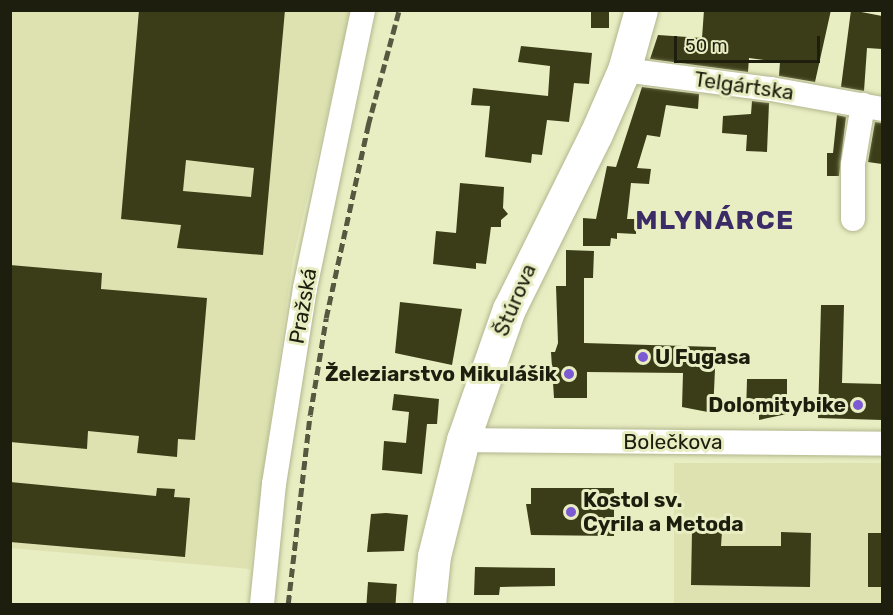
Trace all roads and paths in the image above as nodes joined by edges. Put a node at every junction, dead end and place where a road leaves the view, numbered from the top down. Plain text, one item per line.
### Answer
1 (363, 10) edge
2 (641, 10) edge
3 (624, 70) junction
4 (873, 107) edge
5 (853, 219) dead end
6 (462, 440) junction
7 (882, 444) edge
8 (262, 604) edge
9 (429, 604) edge

1 - 8 street, Pražská
2 - 3 street, Štúrova
3 - 4 street, Telgártska
3 - 6 street, Štúrova
4 - 5 street, Telgártska
6 - 7 street, Bolečkova
6 - 9 street, Štúrova

